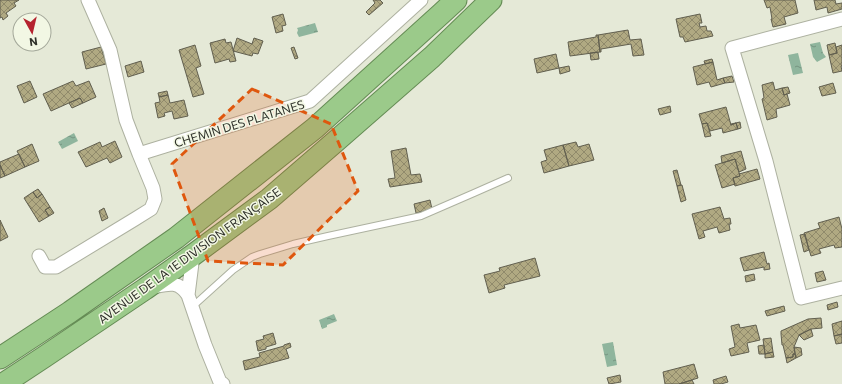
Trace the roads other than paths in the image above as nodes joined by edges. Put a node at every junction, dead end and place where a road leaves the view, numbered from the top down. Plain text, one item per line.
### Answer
1 (88, 0) edge
2 (421, 0) edge
3 (456, 0) edge
4 (491, 0) edge
5 (842, 19) edge
6 (139, 154) junction
7 (508, 178) dead end
8 (192, 255) junction
9 (39, 256) dead end
10 (842, 288) edge
11 (145, 289) junction
12 (188, 295) junction
13 (192, 307) junction
14 (0, 358) edge
15 (219, 383) edge
16 (3, 384) edge

1 - 6 street
2 - 6 street, CHEMIN DES PLATANES
3 - 14 highway, AVENUE DE LA 1E DIVISION FRANÇAISE
4 - 8 highway, AVENUE DE LA 1E DIVISION FRANÇAISE
5 - 10 street
6 - 9 street
7 - 13 lane
8 - 11 highway, AVENUE DE LA 1E DIVISION FRANÇAISE
8 - 12 street
11 - 12 street
11 - 16 highway, AVENUE DE LA 1E DIVISION FRANÇAISE
12 - 13 street
13 - 15 street

